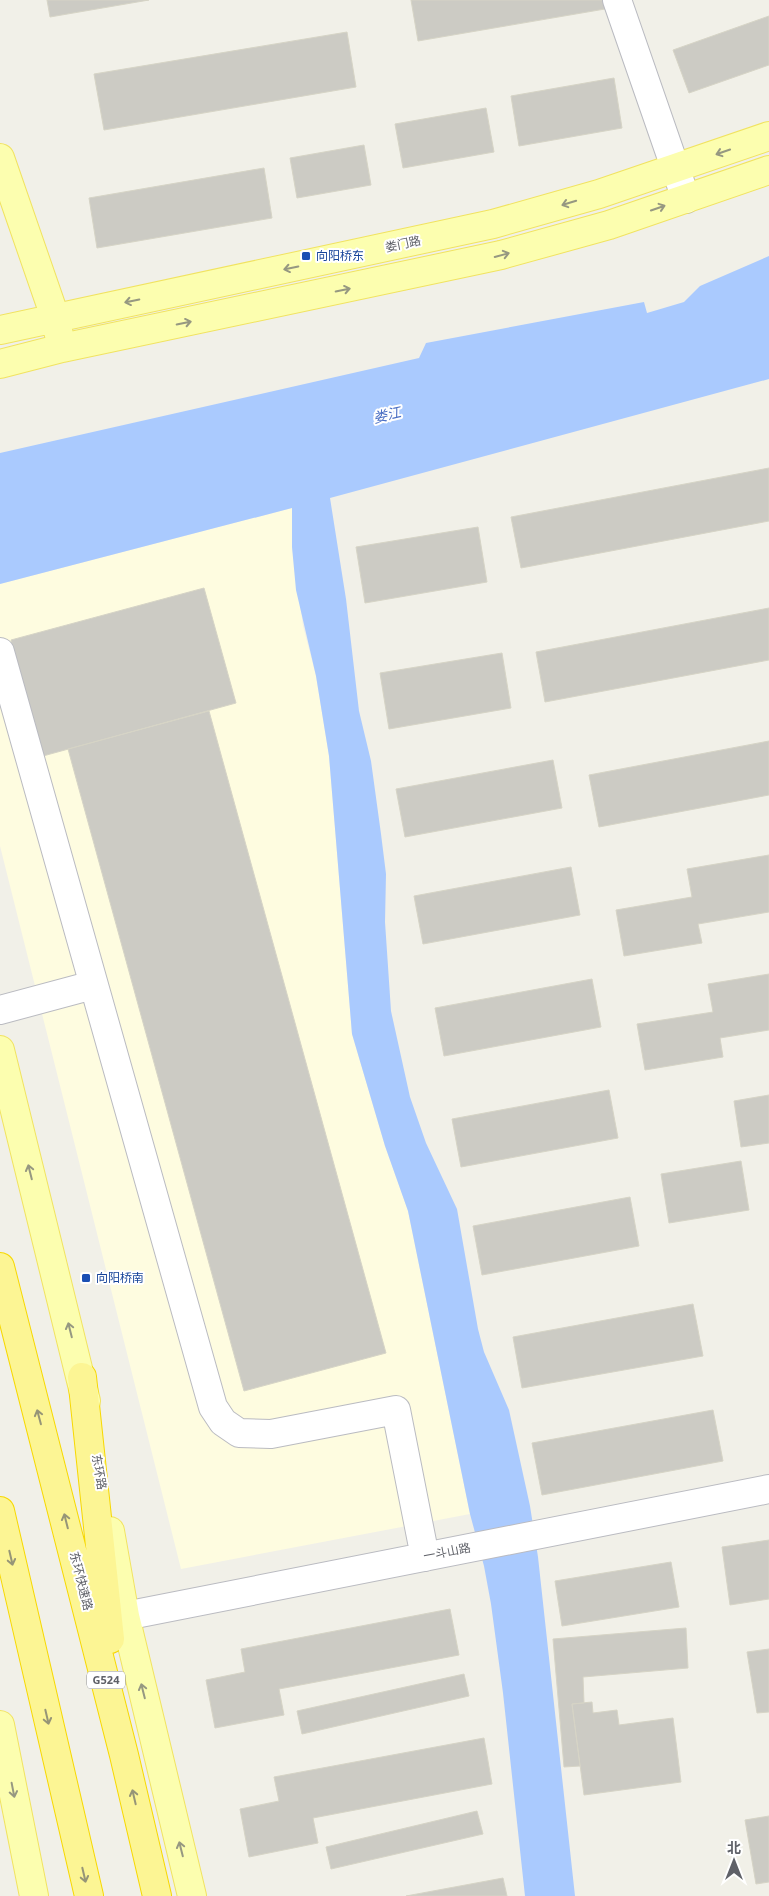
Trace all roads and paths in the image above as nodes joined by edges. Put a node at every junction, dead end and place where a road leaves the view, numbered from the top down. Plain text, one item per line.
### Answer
1 (617, 0) edge
2 (769, 136) edge
3 (0, 158) edge
4 (675, 168) junction
5 (769, 170) edge
6 (686, 199) junction
7 (55, 316) junction
8 (0, 330) edge
9 (62, 348) junction
10 (0, 364) edge
11 (0, 652) edge
12 (93, 985) junction
13 (0, 1010) edge
14 (0, 1050) edge
15 (0, 1267) edge
16 (82, 1377) junction
17 (769, 1489) edge
18 (0, 1511) edge
19 (424, 1556) junction
20 (125, 1616) junction
21 (0, 1725) edge
22 (124, 1754) junction
23 (34, 1896) edge
24 (89, 1896) edge
25 (157, 1896) edge
26 (192, 1896) edge

1 - 4 street
2 -> 4 main road, 娄门路
3 - 7 main road
4 - 6 street
4 -> 7 main road, 娄门路
5 - 6 main road
9 -> 6 main road
7 - 8 main road, 娄门路
7 - 9 main road
9 - 10 main road
11 - 12 street
12 - 13 street
12 - 19 street
16 -> 14 main road, 东环路
22 -> 15 highway, 东环快速路 / G524
16 - 20 main road, 东环路
16 - 22 highway
17 - 19 street, 一斗山路
18 -> 24 highway
19 - 20 street, 一斗山路
26 -> 20 main road, 东环路
21 -> 23 main road
25 -> 22 highway, 东环快速路 / G524

